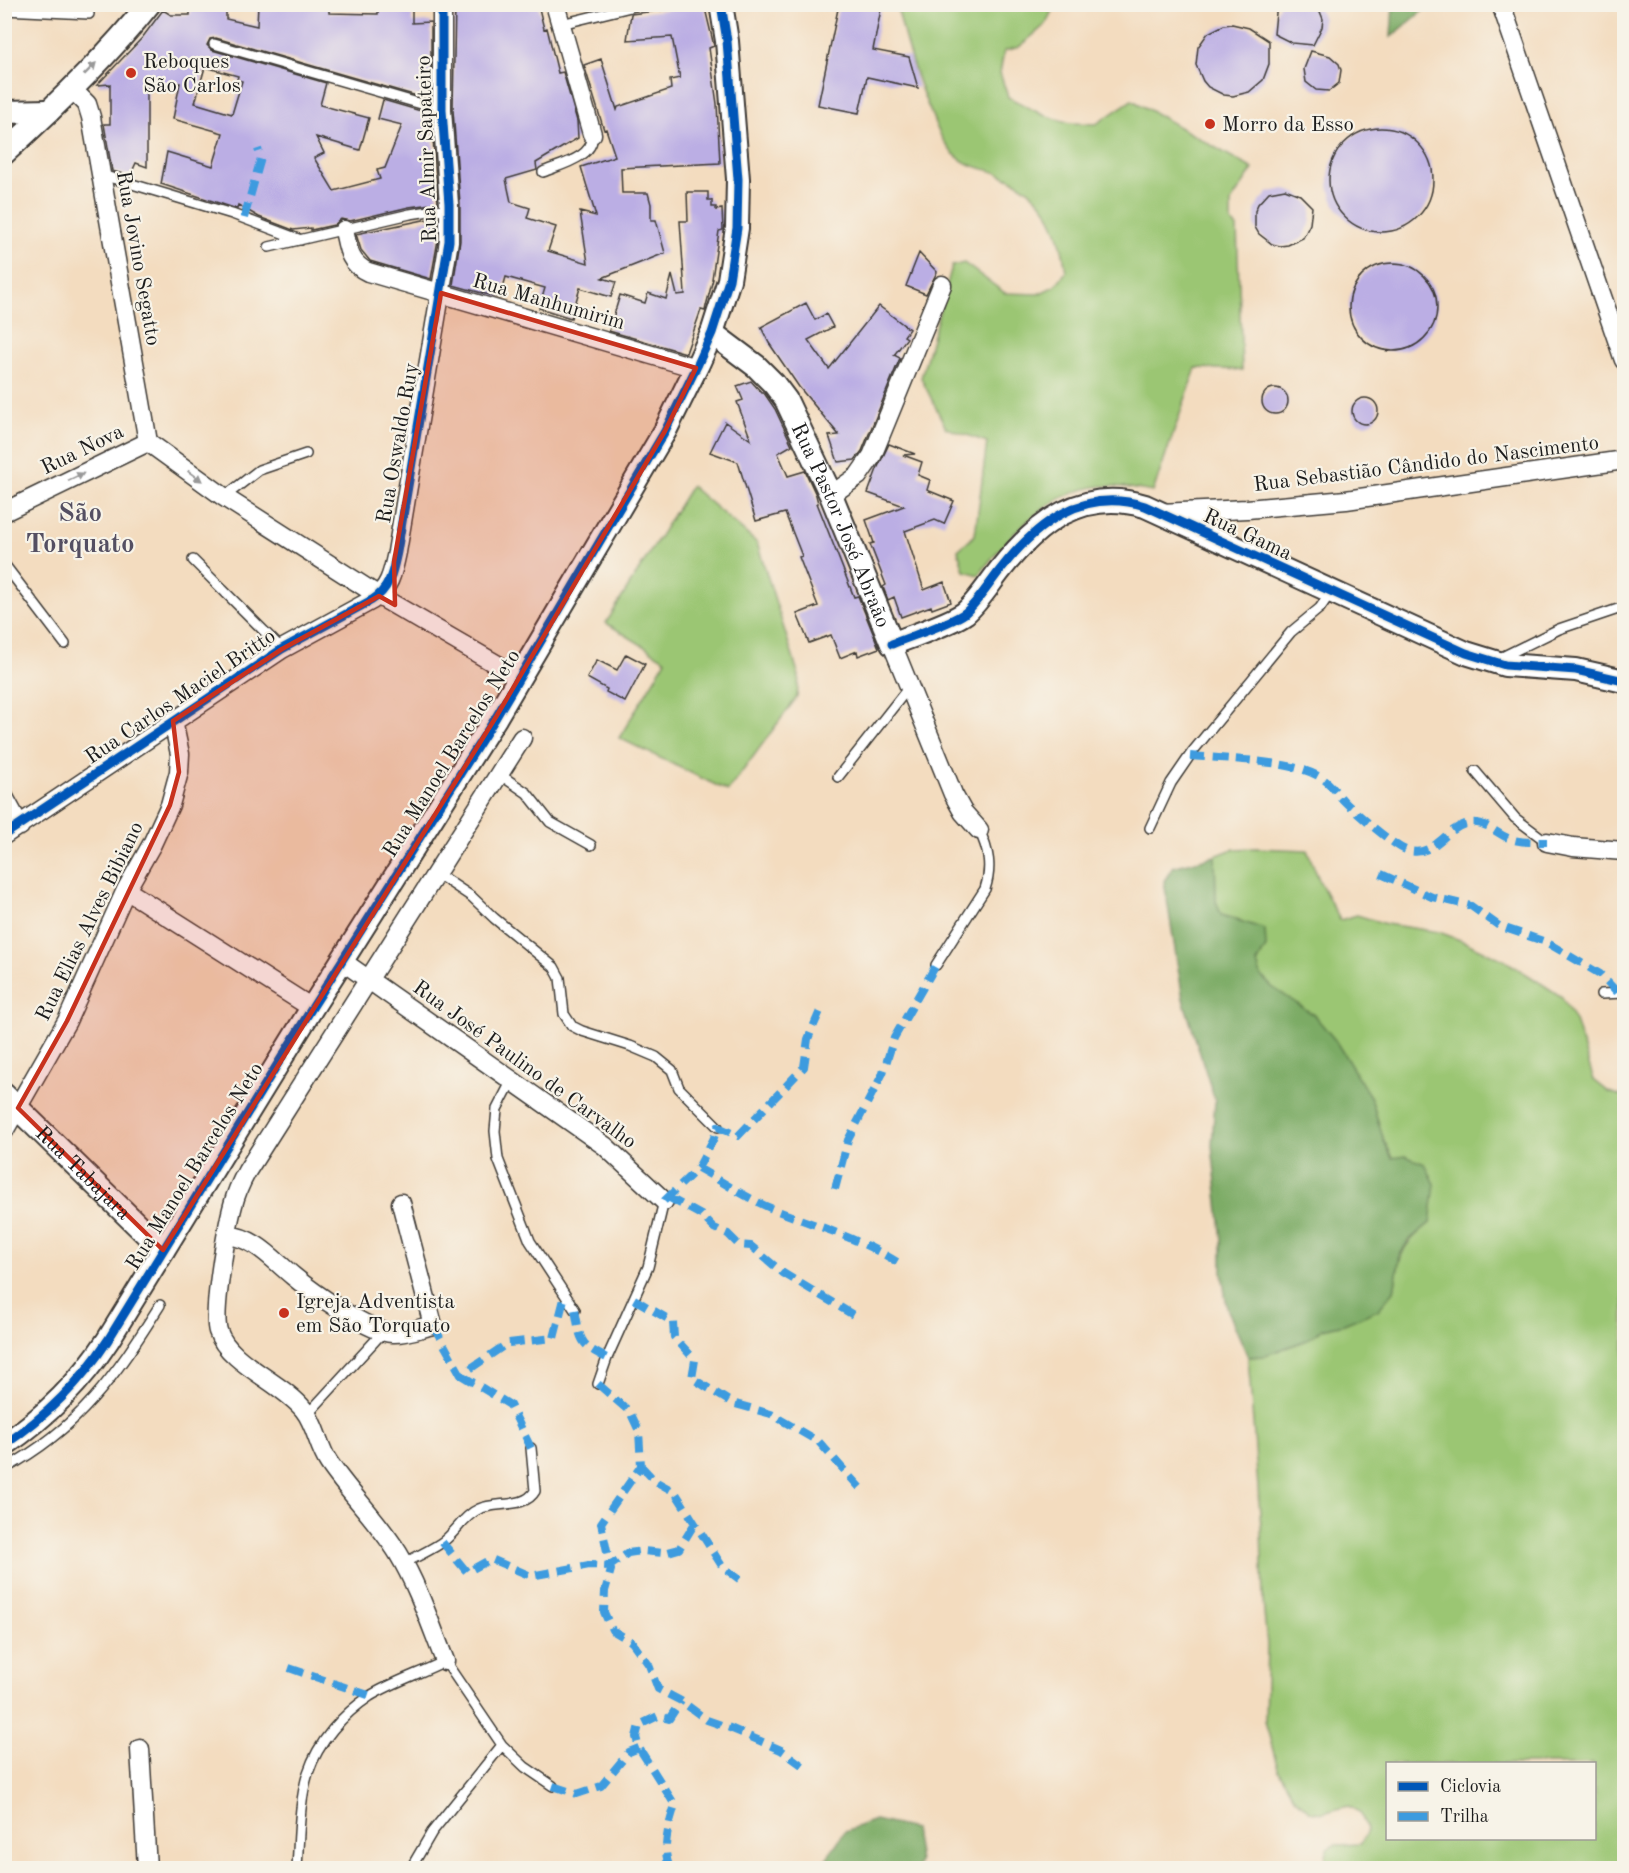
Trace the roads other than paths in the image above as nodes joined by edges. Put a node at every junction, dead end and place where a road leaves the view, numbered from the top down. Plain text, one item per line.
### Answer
1 (149, 4) edge
2 (442, 4) edge
3 (555, 4) edge
4 (643, 4) edge
5 (721, 4) edge
6 (1501, 4) edge
7 (4, 10) edge
8 (89, 14) dead end
9 (561, 24) junction
10 (214, 44) dead end
11 (72, 88) junction
12 (442, 110) junction
13 (50, 111) junction
14 (4, 112) edge
15 (592, 134) joint
16 (4, 153) edge
17 (543, 172) dead end
18 (102, 175) junction
19 (449, 208) junction
20 (344, 230) junction
21 (301, 240) junction
22 (269, 247) dead end
23 (942, 285) dead end
24 (441, 293) junction
25 (1618, 320) edge
26 (712, 333) junction
27 (1624, 360) edge
28 (696, 368) junction
29 (148, 442) junction
30 (306, 454) dead end
31 (1624, 460) edge
32 (831, 495) junction
33 (224, 497) junction
34 (4, 512) edge
35 (1160, 513) junction
36 (193, 560) dead end
37 (394, 562) junction
38 (4, 564) edge
39 (1332, 592) junction
40 (379, 596) junction
41 (1624, 607) edge
42 (405, 611) junction
43 (65, 644) dead end
44 (892, 644) junction
45 (282, 649) junction
46 (1493, 662) junction
47 (520, 678) junction
48 (1624, 681) edge
49 (909, 687) junction
50 (173, 720) junction
51 (522, 738) dead end
52 (1475, 771) dead end
53 (499, 774) junction
54 (838, 777) dead end
55 (4, 797) edge
56 (1150, 828) dead end
57 (12, 830) edge
58 (979, 830) joint
59 (1548, 842) joint
60 (591, 845) dead end
61 (1624, 851) edge
62 (436, 873) junction
63 (126, 890) junction
64 (342, 961) junction
65 (936, 965) dead end
66 (368, 979) junction
67 (1624, 993) edge
68 (1601, 994) dead end
69 (312, 1008) junction
70 (512, 1080) junction
71 (11, 1101) edge
72 (718, 1126) dead end
73 (4, 1131) edge
74 (664, 1201) joint
75 (401, 1203) dead end
76 (227, 1235) junction
77 (163, 1250) junction
78 (160, 1305) dead end
79 (574, 1310) dead end
80 (383, 1332) junction
81 (598, 1384) dead end
82 (307, 1415) junction
83 (4, 1445) edge
84 (531, 1448) dead end
85 (4, 1469) edge
86 (404, 1563) junction
87 (445, 1661) junction
88 (502, 1745) junction
89 (140, 1749) dead end
90 (553, 1786) dead end
91 (147, 1869) edge
92 (297, 1869) edge
93 (411, 1869) edge

11 -> 1 street
2 - 12 street, Rua Almir Sapateiro
3 - 9 street
4 - 9 lane
5 - 26 street, Rua Manoel Barcelos Neto
6 - 25 street
7 - 8 lane
9 - 15 street
10 - 12 lane
11 - 13 street
11 - 18 street, Rua Jovino Segatto
12 - 19 street, Rua Almir Sapateiro
13 - 14 street
13 - 16 street
15 - 17 lane
18 - 21 lane
18 - 29 street, Rua Jovino Segatto
19 - 20 lane
19 - 24 street, Rua Almir Sapateiro
20 - 21 lane
20 - 24 street, Rua Manhumirim
21 - 22 lane
23 - 32 street
24 - 28 street, Rua Manhumirim
24 - 37 street, Rua Oswaldo Ruy
25 - 27 street
26 - 28 street, Rua Manoel Barcelos Neto
26 - 32 street, Rua Pastor José Abraão
28 - 47 street, Rua Manoel Barcelos Neto
29 -> 33 street
34 -> 29 street, Rua Nova
30 - 33 lane
31 - 35 street, Rua Sebastião Cândido do Nascimento
32 - 44 street, Rua Pastor José Abraão
33 - 40 street
35 - 39 street, Rua Gama
35 - 44 street, Rua Gama
36 - 45 lane
37 - 40 street, Rua Oswaldo Ruy
37 - 42 street
38 - 43 lane
39 - 46 street, Rua Gama
39 - 56 lane
40 - 42 street
40 - 45 street, Rua Carlos Maciel Britto
41 - 46 lane
42 - 47 street
44 - 49 street, Rua Pastor José Abraão
45 - 50 street, Rua Carlos Maciel Britto
46 - 48 street, Rua Gama
47 - 64 street, Rua Manoel Barcelos Neto
49 - 54 lane
49 - 58 street, Rua Pastor José Abraão
50 - 57 street, Rua Carlos Maciel Britto
50 - 63 street, Rua Elias Alves Bibiano
51 - 53 street
52 - 59 lane
53 - 60 lane
53 - 62 street
55 - 57 street
58 - 65 lane, Rua Pastor José Abraão
59 - 61 street
62 - 66 street
62 - 72 lane
63 - 69 street
63 - 71 street, Rua Elias Alves Bibiano
64 - 66 street, Rua José Paulino de Carvalho
64 - 69 street, Rua Manoel Barcelos Neto
66 - 70 street, Rua José Paulino de Carvalho
66 - 76 street
67 - 68 lane
69 - 77 street, Rua Manoel Barcelos Neto
70 - 74 street, Rua José Paulino de Carvalho
70 - 79 lane
71 - 73 street, Rua Elias Alves Bibiano
71 - 77 street, Rua Tabajara
74 - 81 lane, Rua José Paulino de Carvalho
75 - 80 street
76 - 80 street
76 - 82 street
77 - 83 street, Rua Manoel Barcelos Neto
78 - 85 lane
80 - 82 lane
82 - 86 street
84 - 86 lane
86 - 87 street
87 - 88 lane
87 - 92 lane
88 - 90 lane
88 - 93 lane
89 - 91 street

